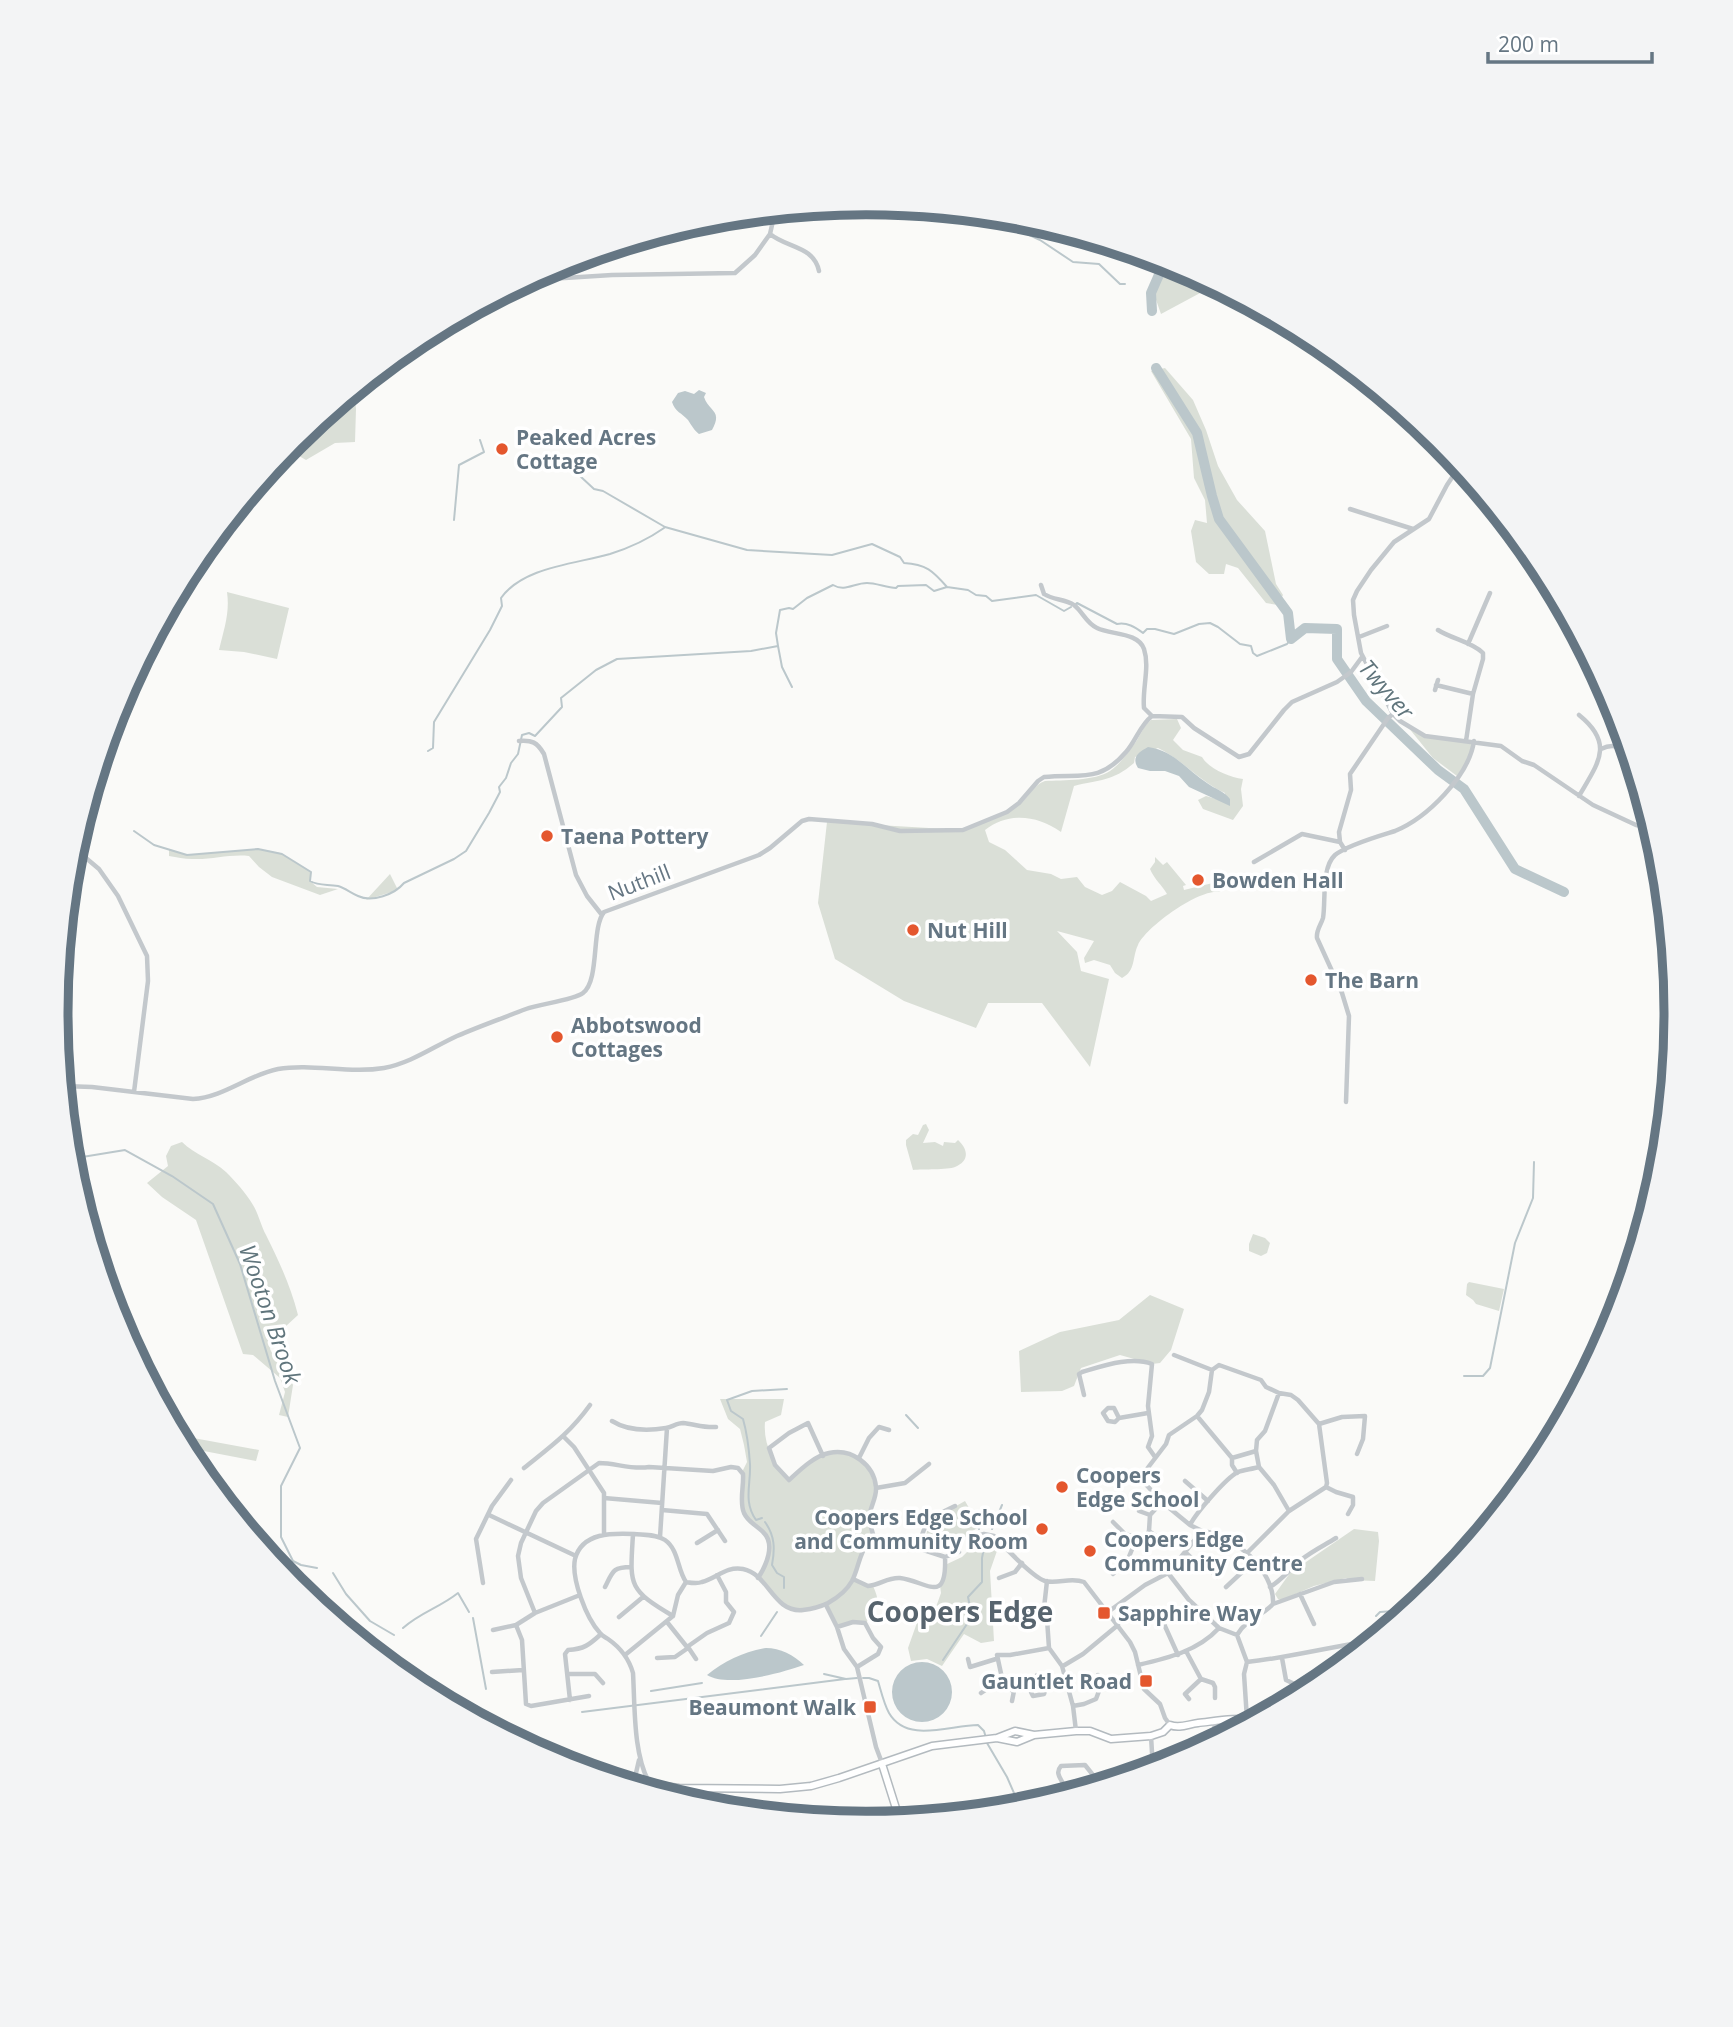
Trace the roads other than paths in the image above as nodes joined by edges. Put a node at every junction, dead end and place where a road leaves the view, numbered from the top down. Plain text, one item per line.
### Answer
1 (773, 221) edge
2 (770, 234) junction
3 (819, 271) dead end
4 (555, 279) edge
5 (1455, 475) edge
6 (1350, 509) dead end
7 (1414, 529) junction
8 (1041, 585) dead end
9 (1490, 593) dead end
10 (1387, 626) dead end
11 (1438, 630) dead end
12 (1359, 637) junction
13 (1468, 644) junction
14 (1362, 657) junction
15 (1436, 685) dead end
16 (1473, 694) junction
17 (1393, 714) junction
18 (1581, 715) dead end
19 (1152, 716) junction
20 (519, 741) dead end
21 (1466, 741) junction
22 (1474, 741) junction
23 (1618, 746) edge
24 (1601, 749) junction
25 (1579, 796) junction
26 (1642, 825) edge
27 (1340, 842) junction
28 (1345, 850) junction
29 (84, 857) edge
30 (1254, 862) dead end
31 (602, 915) junction
32 (72, 1087) edge
33 (134, 1092) junction
34 (1346, 1102) dead end
35 (1174, 1355) dead end
36 (1212, 1370) junction
37 (1279, 1393) junction
38 (1084, 1395) dead end
39 (590, 1405) dead end
40 (1148, 1413) junction
41 (1197, 1416) junction
42 (1119, 1418) dead end
43 (612, 1421) dead end
44 (1319, 1424) junction
45 (716, 1427) dead end
46 (667, 1428) junction
47 (890, 1430) dead end
48 (564, 1437) junction
49 (1256, 1451) junction
50 (1357, 1454) dead end
51 (823, 1456) junction
52 (1154, 1457) junction
53 (859, 1458) junction
54 (1232, 1458) junction
55 (1259, 1467) junction
56 (524, 1468) dead end
57 (665, 1468) junction
58 (590, 1470) junction
59 (1237, 1472) junction
60 (930, 1475) dead end
61 (511, 1480) dead end
62 (1185, 1481) dead end
63 (1326, 1487) junction
64 (876, 1488) junction
65 (604, 1498) junction
66 (1208, 1501) junction
67 (1162, 1502) junction
68 (662, 1503) junction
69 (955, 1506) dead end
70 (662, 1510) junction
71 (1139, 1511) dead end
72 (1289, 1511) junction
73 (1348, 1514) dead end
74 (489, 1515) junction
75 (1150, 1515) junction
76 (1113, 1522) dead end
77 (1190, 1525) junction
78 (718, 1530) junction
79 (1149, 1531) junction
80 (1202, 1531) junction
81 (527, 1532) junction
82 (604, 1534) junction
83 (633, 1534) junction
84 (660, 1537) junction
85 (974, 1537) dead end
86 (1336, 1538) dead end
87 (874, 1539) junction
88 (725, 1541) dead end
89 (1163, 1541) dead end
90 (1139, 1542) junction
91 (697, 1543) dead end
92 (918, 1548) junction
93 (959, 1552) dead end
94 (1185, 1552) junction
95 (1248, 1552) junction
96 (576, 1556) junction
97 (945, 1557) junction
98 (1254, 1561) junction
99 (1022, 1563) junction
100 (631, 1567) junction
101 (1168, 1573) junction
102 (1113, 1574) dead end
103 (717, 1575) junction
104 (1217, 1577) dead end
105 (758, 1578) junction
106 (999, 1578) dead end
107 (853, 1579) junction
108 (1362, 1579) dead end
109 (1047, 1581) junction
110 (686, 1582) junction
111 (482, 1583) dead end
112 (606, 1587) dead end
113 (1226, 1587) dead end
114 (1270, 1587) junction
115 (1300, 1594) junction
116 (580, 1595) junction
117 (643, 1597) junction
118 (826, 1604) junction
119 (1273, 1604) junction
120 (1022, 1611) junction
121 (1002, 1612) dead end
122 (1046, 1612) junction
123 (1108, 1612) junction
124 (535, 1613) junction
125 (673, 1615) junction
126 (619, 1617) dead end
127 (1021, 1620) dead end
128 (667, 1622) junction
129 (1164, 1624) dead end
130 (1314, 1624) dead end
131 (516, 1625) junction
132 (1118, 1625) junction
133 (837, 1627) junction
134 (1219, 1628) junction
135 (493, 1630) dead end
136 (600, 1635) junction
137 (1237, 1635) junction
138 (1357, 1643) edge
139 (688, 1647) junction
140 (1049, 1648) junction
141 (1186, 1651) junction
142 (625, 1655) junction
143 (1178, 1655) junction
144 (657, 1658) dead end
145 (1282, 1658) junction
146 (696, 1659) dead end
147 (968, 1659) dead end
148 (996, 1659) junction
149 (1247, 1662) junction
150 (1138, 1665) junction
151 (1062, 1666) junction
152 (858, 1669) junction
153 (523, 1670) junction
154 (492, 1672) dead end
155 (568, 1674) junction
156 (1098, 1675) dead end
157 (1200, 1679) junction
158 (1066, 1681) junction
159 (603, 1683) dead end
160 (1033, 1683) dead end
161 (1297, 1685) edge
162 (1001, 1686) junction
163 (1046, 1688) junction
164 (1031, 1692) dead end
165 (981, 1693) dead end
166 (1185, 1695) dead end
167 (589, 1696) dead end
168 (1214, 1698) dead end
169 (570, 1700) junction
170 (1012, 1701) dead end
171 (1073, 1706) junction
172 (1247, 1715) edge
173 (1238, 1720) edge
174 (1214, 1721) junction
175 (1170, 1725) junction
176 (1076, 1731) junction
177 (1215, 1731) edge
178 (1034, 1735) junction
179 (1151, 1735) junction
180 (995, 1738) junction
181 (639, 1756) junction
182 (1153, 1758) edge
183 (882, 1764) junction
184 (636, 1777) edge
185 (1095, 1778) edge
186 (650, 1782) edge
187 (668, 1787) edge
188 (1065, 1787) edge
189 (680, 1788) joint
190 (897, 1811) edge

1 - 2 street
2 - 3 street
2 - 4 street
5 - 7 street
6 - 7 street
7 - 12 street
8 - 19 street
9 - 13 street
10 - 12 street
11 - 13 street
12 - 14 street
13 - 16 street
14 - 17 street
14 - 19 street
15 - 16 street
16 - 21 street
17 - 21 street
17 - 27 street
18 - 24 street
19 - 31 street, Nuthill
20 - 31 street
21 - 22 street
22 - 25 street
22 - 28 street
23 - 24 street
24 - 25 street
25 - 26 street
27 - 28 street
27 - 30 street
28 - 34 street
29 - 33 street
31 - 33 street, Nuthill
32 - 33 street, Nuthill
35 - 36 street
36 - 37 street
36 - 41 street
37 - 44 street
37 - 49 street
38 - 40 street
39 - 48 street
40 - 42 street
40 - 52 street
41 - 52 street
41 - 54 street
43 - 46 street
44 - 50 street
44 - 63 street
45 - 46 street
46 - 57 street
47 - 53 street
48 - 56 street
48 - 58 street
49 - 54 street
49 - 55 street
51 - 51 street
51 - 53 street
52 - 67 street
53 - 64 street
54 - 59 street
55 - 59 street
55 - 72 street
57 - 58 street
57 - 68 street
57 - 105 street
58 - 65 street
58 - 81 street
59 - 66 street
60 - 64 street
61 - 74 street
62 - 66 street
63 - 72 street
63 - 73 street
64 - 87 street
65 - 68 street
65 - 82 street
66 - 77 street
67 - 75 street
67 - 77 street
68 - 70 street
69 - 92 street
70 - 78 street
70 - 84 street
71 - 75 street
72 - 95 street
74 - 81 street
74 - 111 street
75 - 79 street
76 - 90 street
77 - 80 street
78 - 88 street
78 - 91 street
79 - 89 street
79 - 90 street
80 - 94 street
80 - 95 street
81 - 96 street
81 - 124 street
82 - 83 street
82 - 96 street
83 - 84 street
83 - 100 street
84 - 110 street
85 - 99 street
86 - 114 street
87 - 92 street
87 - 107 street
90 - 102 street
92 - 97 street
93 - 97 street
94 - 101 street
94 - 104 street
95 - 98 street
96 - 116 street
97 - 107 street
98 - 113 street
98 - 114 street
99 - 106 street
99 - 109 street
100 - 112 street
100 - 117 street
101 - 123 street
101 - 134 street
103 - 105 street
103 - 110 street
103 - 139 street
105 - 118 street
107 - 118 street
108 - 115 street
109 - 122 street
109 - 123 street
110 - 125 street
114 - 119 street
115 - 119 street
115 - 130 street
116 - 124 street
116 - 136 street
117 - 125 street
117 - 126 street
118 - 133 street
119 - 137 street
120 - 121 street
120 - 122 street
120 - 127 street
122 - 140 street
123 - 132 street
124 - 131 street
125 - 128 street
128 - 139 street
128 - 142 street
129 - 143 street
131 - 135 street
131 - 153 street
132 - 150 street
132 - 151 street
133 - 152 street
133 - 152 street
134 - 137 street
134 - 141 street
136 - 142 street
136 - 155 street
137 - 149 street
138 - 145 street
139 - 144 street
139 - 146 street
140 - 148 street
140 - 151 street
141 - 143 street
141 - 157 street
142 - 181 street
143 - 150 street
145 - 149 street
145 - 161 street
147 - 148 street
148 - 162 street
149 - 172 street
150 - 175 street
151 - 158 street
152 - 183 street
153 - 154 street
153 - 169 street
155 - 159 street
155 - 169 street
156 - 171 street
157 - 166 street
157 - 168 street
158 - 163 street
158 - 171 street
160 - 163 street
162 - 165 street
162 - 170 street
163 - 164 street
167 - 169 street
171 - 176 street
173 - 174 street
174 - 175 street
174 - 177 street
175 - 179 street
176 - 178 street
176 - 179 street
178 - 180 street
178 - 180 street
179 - 182 street
180 - 183 street
181 - 184 street
181 - 186 street
183 - 189 street
183 - 190 street
185 - 188 street
187 - 189 street

